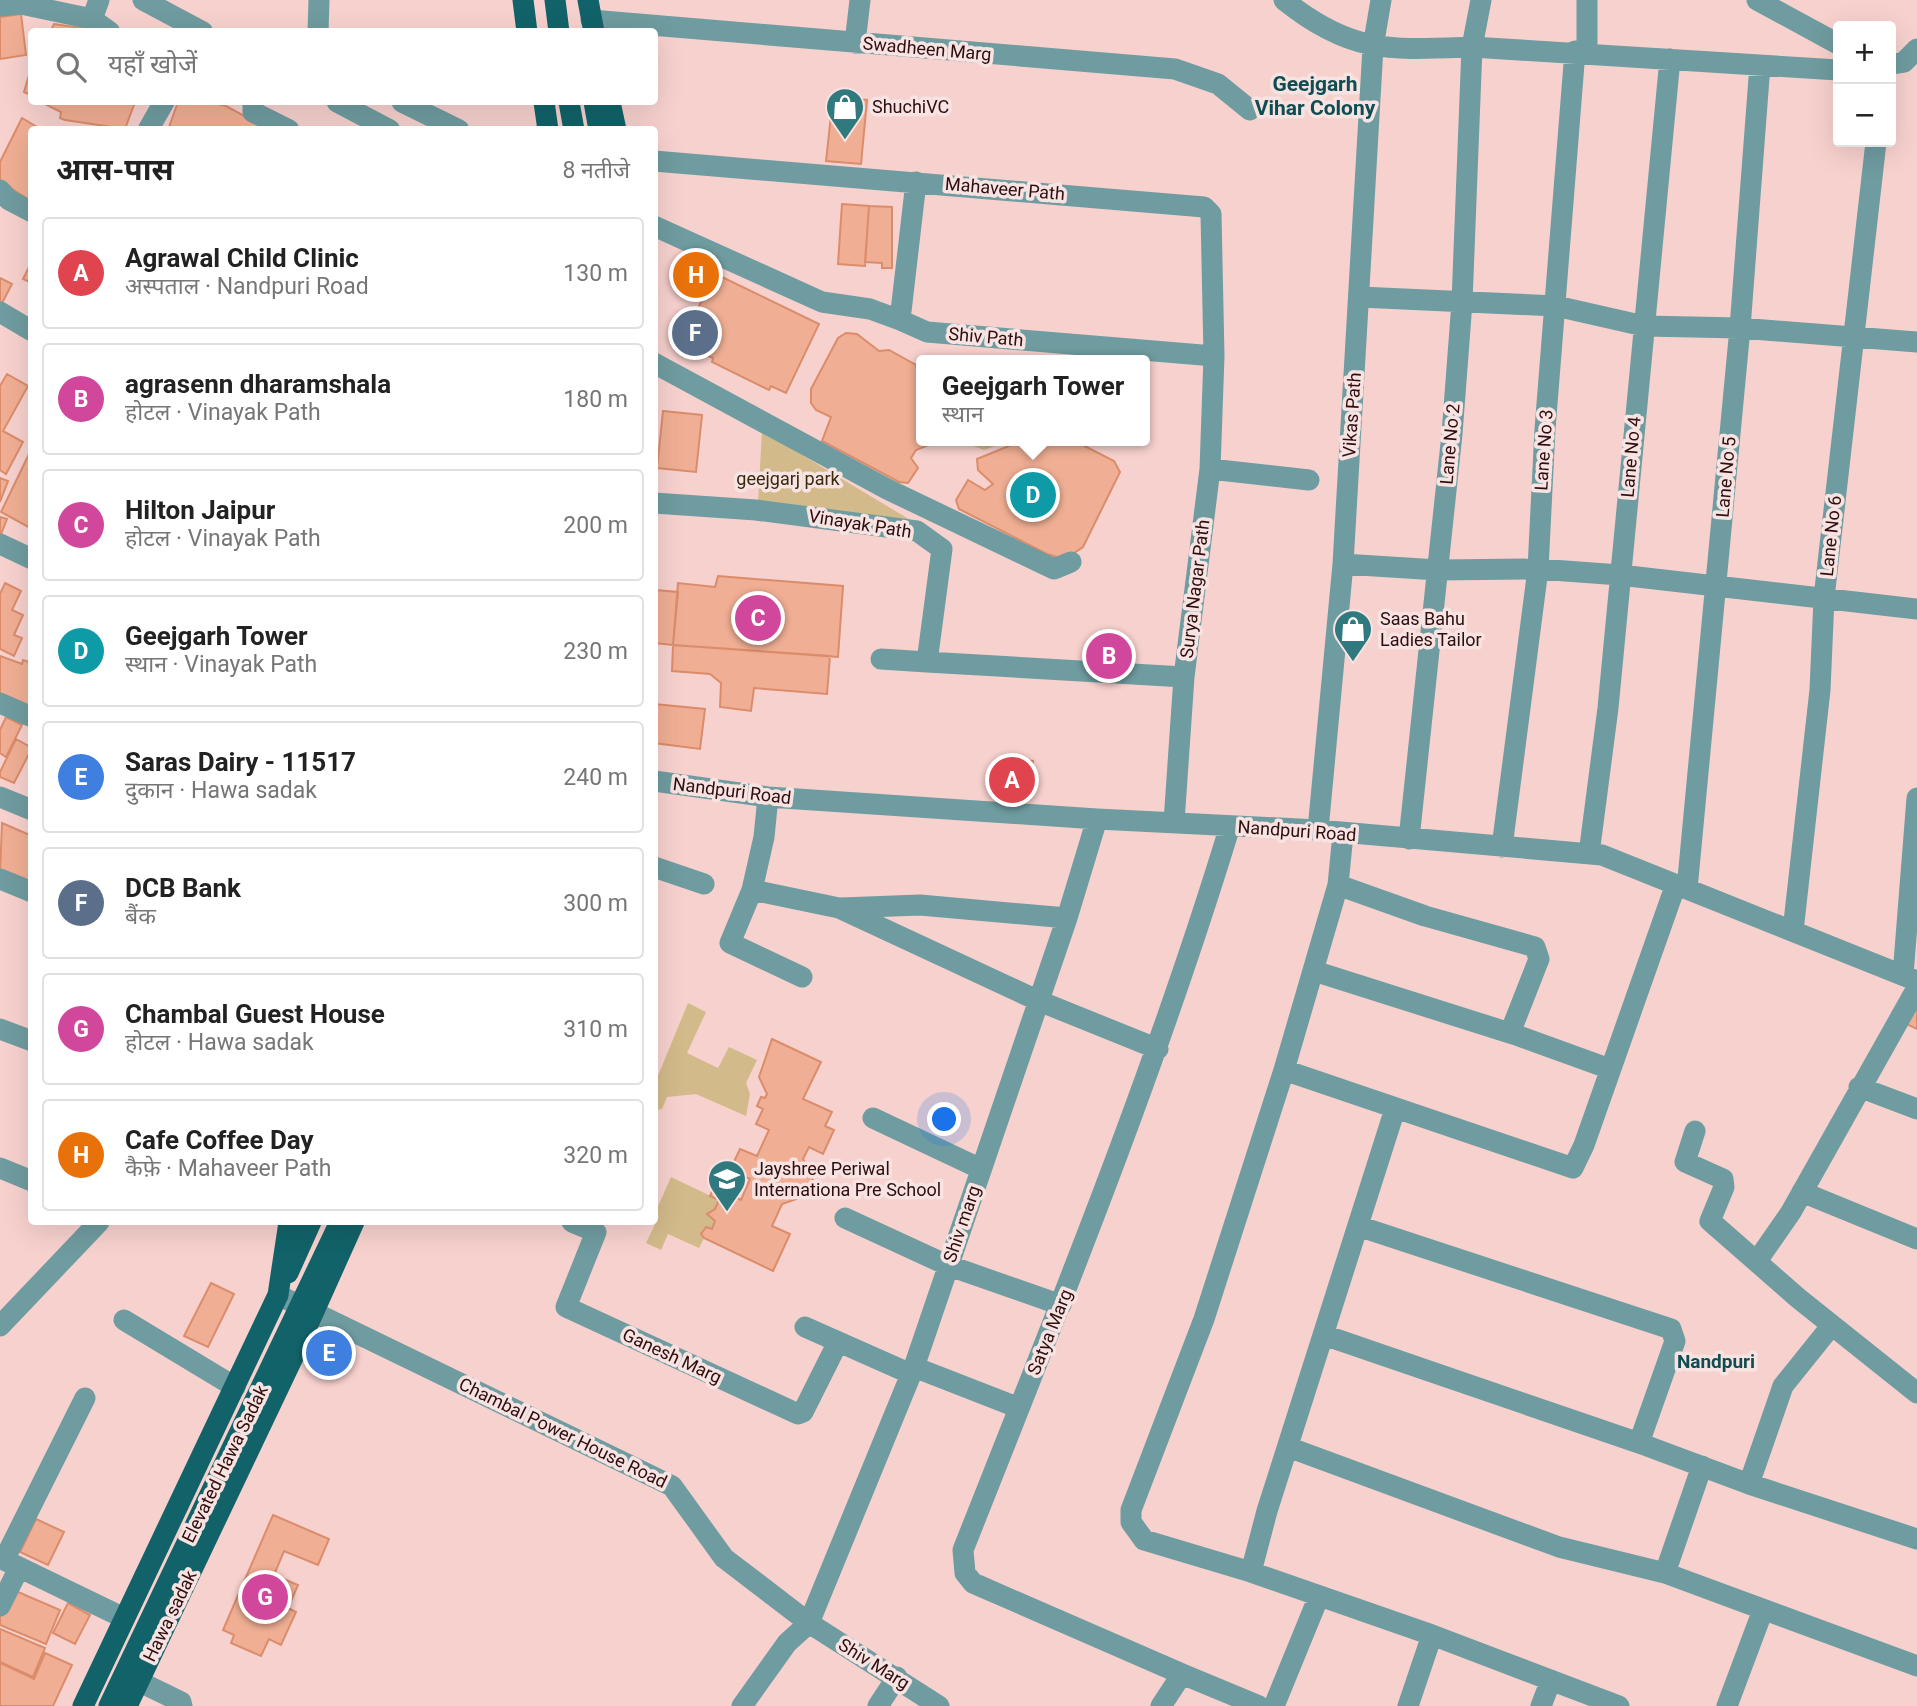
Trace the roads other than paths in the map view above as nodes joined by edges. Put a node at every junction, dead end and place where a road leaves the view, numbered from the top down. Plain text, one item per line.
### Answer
1 (143, 0) edge
2 (319, 0) edge
3 (523, 0) edge
4 (533, 0) edge
5 (555, 0) edge
6 (576, 0) edge
7 (860, 0) edge
8 (1284, 0) edge
9 (1381, 0) edge
10 (1481, 0) edge
11 (1587, 0) edge
12 (1757, 0) edge
13 (15, 3) edge
14 (95, 9) edge
15 (589, 21) edge
16 (107, 28) edge
17 (196, 28) edge
18 (318, 28) edge
19 (526, 28) edge
20 (535, 28) edge
21 (558, 28) edge
22 (1833, 41) edge
23 (855, 43) junction
24 (1373, 47) junction
25 (1472, 47) junction
26 (1917, 48) edge
27 (1581, 52) junction
28 (1670, 59) junction
29 (1896, 63) edge
30 (1760, 65) junction
31 (1833, 70) edge
32 (162, 105) edge
33 (169, 105) edge
34 (253, 105) edge
35 (343, 105) edge
36 (408, 105) edge
37 (536, 105) edge
38 (544, 105) edge
39 (570, 105) edge
40 (595, 105) edge
41 (611, 105) edge
42 (1250, 110) dead end
43 (150, 126) edge
44 (157, 126) edge
45 (281, 126) edge
46 (382, 126) edge
47 (451, 126) edge
48 (539, 126) edge
49 (547, 126) edge
50 (573, 126) edge
51 (598, 126) edge
52 (615, 126) edge
53 (1875, 147) edge
54 (658, 161) edge
55 (916, 182) junction
56 (0, 190) edge
57 (28, 210) edge
58 (658, 228) edge
59 (1360, 297) junction
60 (1462, 302) junction
61 (1556, 306) junction
62 (0, 312) edge
63 (900, 320) junction
64 (1644, 326) junction
65 (1740, 328) junction
66 (28, 329) edge
67 (1853, 335) junction
68 (1917, 342) edge
69 (1214, 356) junction
70 (658, 365) edge
71 (1210, 469) junction
72 (1310, 480) dead end
73 (658, 503) edge
74 (0, 544) edge
75 (28, 557) edge
76 (1071, 562) dead end
77 (1343, 564) junction
78 (1538, 569) junction
79 (1438, 570) junction
80 (1620, 575) junction
81 (1716, 585) junction
82 (1824, 598) junction
83 (1917, 609) edge
84 (881, 659) dead end
85 (927, 662) junction
86 (1184, 677) junction
87 (1, 707) edge
88 (28, 716) edge
89 (658, 782) edge
90 (0, 797) edge
91 (768, 797) junction
92 (28, 808) edge
93 (1916, 809) edge
94 (1097, 820) junction
95 (1174, 822) junction
96 (1230, 826) junction
97 (1318, 830) junction
98 (1343, 834) junction
99 (1409, 839) junction
100 (1502, 847) junction
101 (1589, 854) junction
102 (658, 868) edge
103 (0, 879) edge
104 (704, 884) dead end
105 (1338, 885) junction
106 (1682, 887) junction
107 (28, 890) edge
108 (752, 890) junction
109 (839, 908) junction
110 (1067, 918) junction
111 (1793, 931) junction
112 (1314, 971) junction
113 (802, 976) dead end
114 (1912, 981) edge
115 (1039, 1001) junction
116 (0, 1029) edge
117 (1510, 1033) junction
118 (28, 1040) edge
119 (1158, 1049) junction
120 (1610, 1069) junction
121 (1284, 1070) junction
122 (1859, 1087) junction
123 (1395, 1109) junction
124 (1917, 1110) edge
125 (873, 1118) dead end
126 (1695, 1131) dead end
127 (0, 1168) edge
128 (981, 1169) junction
129 (28, 1179) edge
130 (1802, 1192) junction
131 (845, 1218) dead end
132 (97, 1225) edge
133 (289, 1225) edge
134 (310, 1225) edge
135 (339, 1225) edge
136 (353, 1225) edge
137 (579, 1225) edge
138 (1358, 1226) junction
139 (1917, 1239) edge
140 (1757, 1261) junction
141 (947, 1265) junction
142 (278, 1294) junction
143 (1061, 1306) junction
144 (314, 1311) junction
145 (124, 1320) dead end
146 (1832, 1325) junction
147 (0, 1326) edge
148 (805, 1327) dead end
149 (1324, 1335) junction
150 (838, 1342) junction
151 (913, 1371) junction
152 (235, 1387) junction
153 (1917, 1393) edge
154 (85, 1398) dead end
155 (1019, 1408) junction
156 (1639, 1443) junction
157 (1288, 1447) junction
158 (1702, 1466) junction
159 (1749, 1484) junction
160 (1917, 1539) edge
161 (8, 1562) edge
162 (1251, 1572) junction
163 (1665, 1573) junction
164 (1319, 1595) junction
165 (0, 1606) edge
166 (1763, 1610) junction
167 (124, 1618) junction
168 (809, 1623) junction
169 (1432, 1635) junction
170 (1917, 1666) edge
171 (1182, 1674) junction
172 (897, 1677) junction
173 (1551, 1680) junction
174 (138, 1681) junction
175 (83, 1706) edge
176 (109, 1706) edge
177 (127, 1706) edge
178 (182, 1706) edge
179 (742, 1706) edge
180 (878, 1706) edge
181 (939, 1706) edge
182 (1161, 1706) edge
183 (1259, 1706) edge
184 (1274, 1706) edge
185 (1408, 1706) edge
186 (1541, 1706) edge
187 (1619, 1706) edge
188 (1727, 1706) edge

1 - 17 street
2 - 18 street
3 - 19 main road
4 - 20 main road
5 - 21 main road
6 - 15 main road
7 - 23 street
8 - 24 street
9 - 24 street, Vikas Path
10 - 25 street, Lane No 2
11 - 27 street, Lane No 3
12 - 22 street
13 - 14 street
14 - 16 street
15 - 23 street, Swadheen Marg
23 - 42 street, Swadheen Marg
24 - 25 street
24 - 59 street, Vikas Path
25 - 27 street
25 - 60 street, Lane No 2
26 - 29 street
27 - 28 street
27 - 61 street, Lane No 3
28 - 30 street
28 - 64 street, Lane No 4
30 - 31 street
30 - 65 street, Lane No 5
32 - 43 street
33 - 44 street
34 - 45 street
35 - 46 street
36 - 47 street
37 - 48 main road
38 - 49 main road
39 - 50 main road
40 - 51 main road
41 - 52 main road
53 - 67 street, Lane No 6
54 - 55 street, Mahaveer Path
55 - 63 street
55 - 69 street, Mahaveer Path
56 - 57 street
58 - 63 street, Shiv Path
59 - 60 street
59 - 77 street, Vikas Path
60 - 61 street
60 - 79 street, Lane No 2
61 - 64 street
61 - 78 street, Lane No 3
62 - 66 street
63 - 69 street, Shiv Path
64 - 65 street
64 - 80 street, Lane No 4
65 - 67 street
65 - 81 street, Lane No 5
67 - 68 street
67 - 82 street, Lane No 6
69 - 71 street, Surya Nagar Path
70 - 76 street
71 - 72 street
71 - 86 street, Surya Nagar Path
73 - 85 street, Vinayak Path
74 - 75 street
77 - 79 street
77 - 97 street, Vikas Path
78 - 79 street
78 - 80 street
78 - 100 street, Lane No 3
79 - 99 street, Lane No 2
80 - 81 street
80 - 101 street, Lane No 4
81 - 82 street
81 - 106 street, Lane No 5
82 - 83 street
82 - 111 street, Lane No 6
84 - 85 street
85 - 86 street
86 - 95 street, Surya Nagar Path
87 - 88 street
89 - 91 street, Nandpuri Road
90 - 92 street
91 - 94 street, Nandpuri Road
91 - 108 street
93 - 114 street
94 - 95 street, Nandpuri Road
94 - 110 street, Shiv marg
95 - 96 street, Nandpuri Road
96 - 97 street, Nandpuri Road
96 - 119 street, Satya Marg
97 - 98 street, Nandpuri Road
98 - 99 street, Nandpuri Road
98 - 105 street
99 - 100 street, Nandpuri Road
100 - 101 street, Nandpuri Road
101 - 106 street, Nandpuri Road
102 - 104 street
103 - 107 street
105 - 112 street
105 - 117 street
106 - 111 street, Nandpuri Road
106 - 120 street, Lane No 5
108 - 109 street
108 - 113 street
109 - 110 street
109 - 115 street
110 - 115 street, Shiv marg
111 - 114 street, Nandpuri Road
112 - 117 street
112 - 121 street
114 - 122 street
115 - 119 street
115 - 128 street, Shiv marg
116 - 118 street
117 - 120 street
119 - 143 street, Satya Marg
120 - 123 street, Lane No 5
121 - 123 street
121 - 162 street
122 - 124 street
122 - 130 street
123 - 138 street
125 - 128 street
126 - 140 street
127 - 129 street
128 - 141 street, Shiv marg
130 - 139 street
130 - 140 street
131 - 141 street
132 - 147 street
133 - 142 main road
134 - 142 main road
135 - 176 main road, Elevated Hawa Sadak, bridge
136 - 144 main road, Hawa sadak
137 - 150 street, Ganesh Marg
138 - 149 street
138 - 156 street
140 - 146 street
141 - 143 street
141 - 151 street, Shiv marg
142 - 144 street, Chambal Power House Road
142 - 152 main road
143 - 155 street, Satya Marg
144 - 168 street, Chambal Power House Road
144 - 174 main road, Hawa sadak
145 - 152 street
146 - 153 street
146 - 159 street
148 - 150 street
149 - 156 street
149 - 157 street
150 - 151 street
151 - 155 street
151 - 168 street, Shiv marg
152 - 167 main road
154 - 161 street
155 - 171 street, Satya Marg
156 - 158 street
157 - 162 street
157 - 163 street
158 - 159 street
158 - 163 street
159 - 160 street
161 - 165 street
161 - 167 street
162 - 164 street
163 - 166 street
164 - 169 street
164 - 184 street
166 - 170 street
166 - 188 street
167 - 175 main road
168 - 172 street, Shiv Marg
168 - 179 street
169 - 173 street
169 - 185 street
171 - 182 street
171 - 183 street, Satya Marg
172 - 180 street
172 - 181 street, Shiv Marg
173 - 186 street
173 - 187 street
174 - 177 main road, Hawa sadak
174 - 178 street

